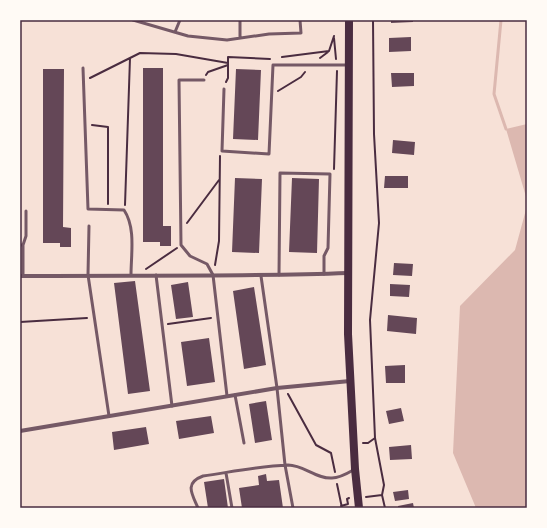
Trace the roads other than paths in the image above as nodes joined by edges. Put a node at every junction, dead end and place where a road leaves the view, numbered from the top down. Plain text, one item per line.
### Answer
1 (133, 20) edge
2 (180, 20) edge
3 (240, 20) edge
4 (300, 20) edge
5 (349, 20) edge
6 (175, 32) junction
7 (240, 38) junction
8 (349, 65) junction
9 (83, 68) dead end
10 (204, 80) road end
11 (224, 89) dead end
12 (26, 211) dead end
13 (89, 226) dead end
14 (21, 245) edge
15 (349, 273) junction
16 (324, 274) junction
17 (88, 275) junction
18 (134, 275) junction
19 (156, 275) junction
20 (213, 275) junction
21 (279, 275) junction
22 (22, 276) edge
23 (261, 276) junction
24 (350, 381) junction
25 (277, 388) junction
26 (235, 395) junction
27 (227, 396) junction
28 (172, 406) junction
29 (109, 416) junction
30 (20, 431) edge
31 (244, 443) dead end
32 (285, 466) junction
33 (355, 469) junction
34 (226, 473) junction
35 (198, 508) edge
36 (232, 508) edge
37 (293, 508) edge
38 (359, 508) edge

1 - 6 lane
2 - 6 lane
3 - 7 lane
4 - 7 lane
5 - 8 main road
6 - 7 lane
8 - 11 lane
8 - 15 main road
9 - 18 lane
10 - 20 lane
12 - 14 lane
13 - 17 lane
14 - 22 lane
15 - 16 street
15 - 24 main road
16 - 21 street
16 - 21 lane
17 - 18 street
17 - 22 street
17 - 29 lane
18 - 19 street
19 - 20 street
19 - 28 lane
20 - 23 street
20 - 27 lane
21 - 23 street
23 - 25 lane
24 - 25 street
24 - 33 main road
25 - 26 street
25 - 32 lane
26 - 27 street
26 - 31 lane
27 - 28 street
28 - 29 street
29 - 30 street
32 - 33 lane
32 - 34 lane
32 - 37 lane
33 - 38 main road
34 - 35 lane
34 - 36 lane

